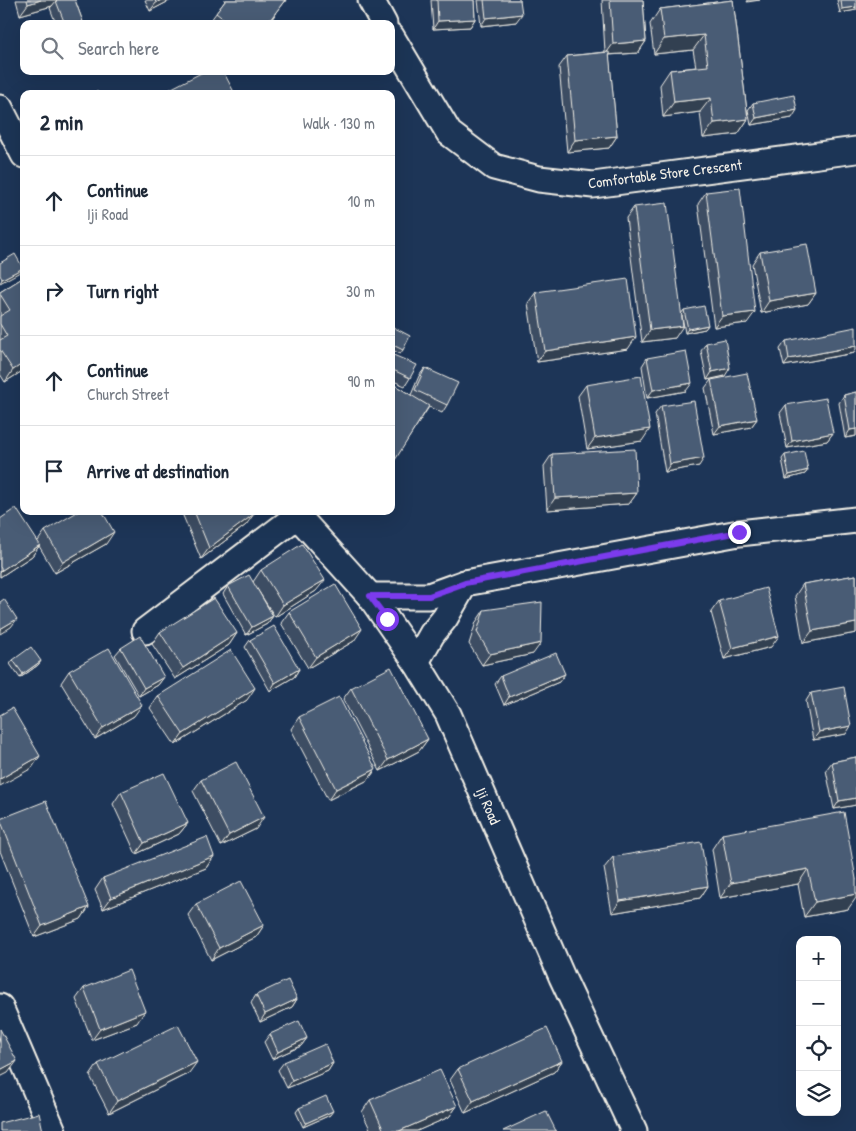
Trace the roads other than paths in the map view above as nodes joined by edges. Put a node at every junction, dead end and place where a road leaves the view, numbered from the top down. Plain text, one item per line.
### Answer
1 (371, 0) edge
2 (382, 20) edge
3 (395, 43) edge
4 (0, 108) edge
5 (20, 147) edge
6 (856, 150) edge
7 (294, 515) edge
8 (296, 515) edge
9 (856, 520) edge
10 (465, 583) junction
11 (370, 596) junction
12 (145, 631) dead end
13 (416, 662) junction
14 (0, 1007) edge
15 (53, 1131) edge
16 (634, 1131) edge

1 - 2 street
3 - 6 street, Comfortable Store Crescent
4 - 5 street
7 - 12 street
8 - 11 street, Iji Road
9 - 10 street
10 - 11 street
10 - 13 street
11 - 13 street, Iji Road
13 - 16 street, Iji Road
14 - 15 street

